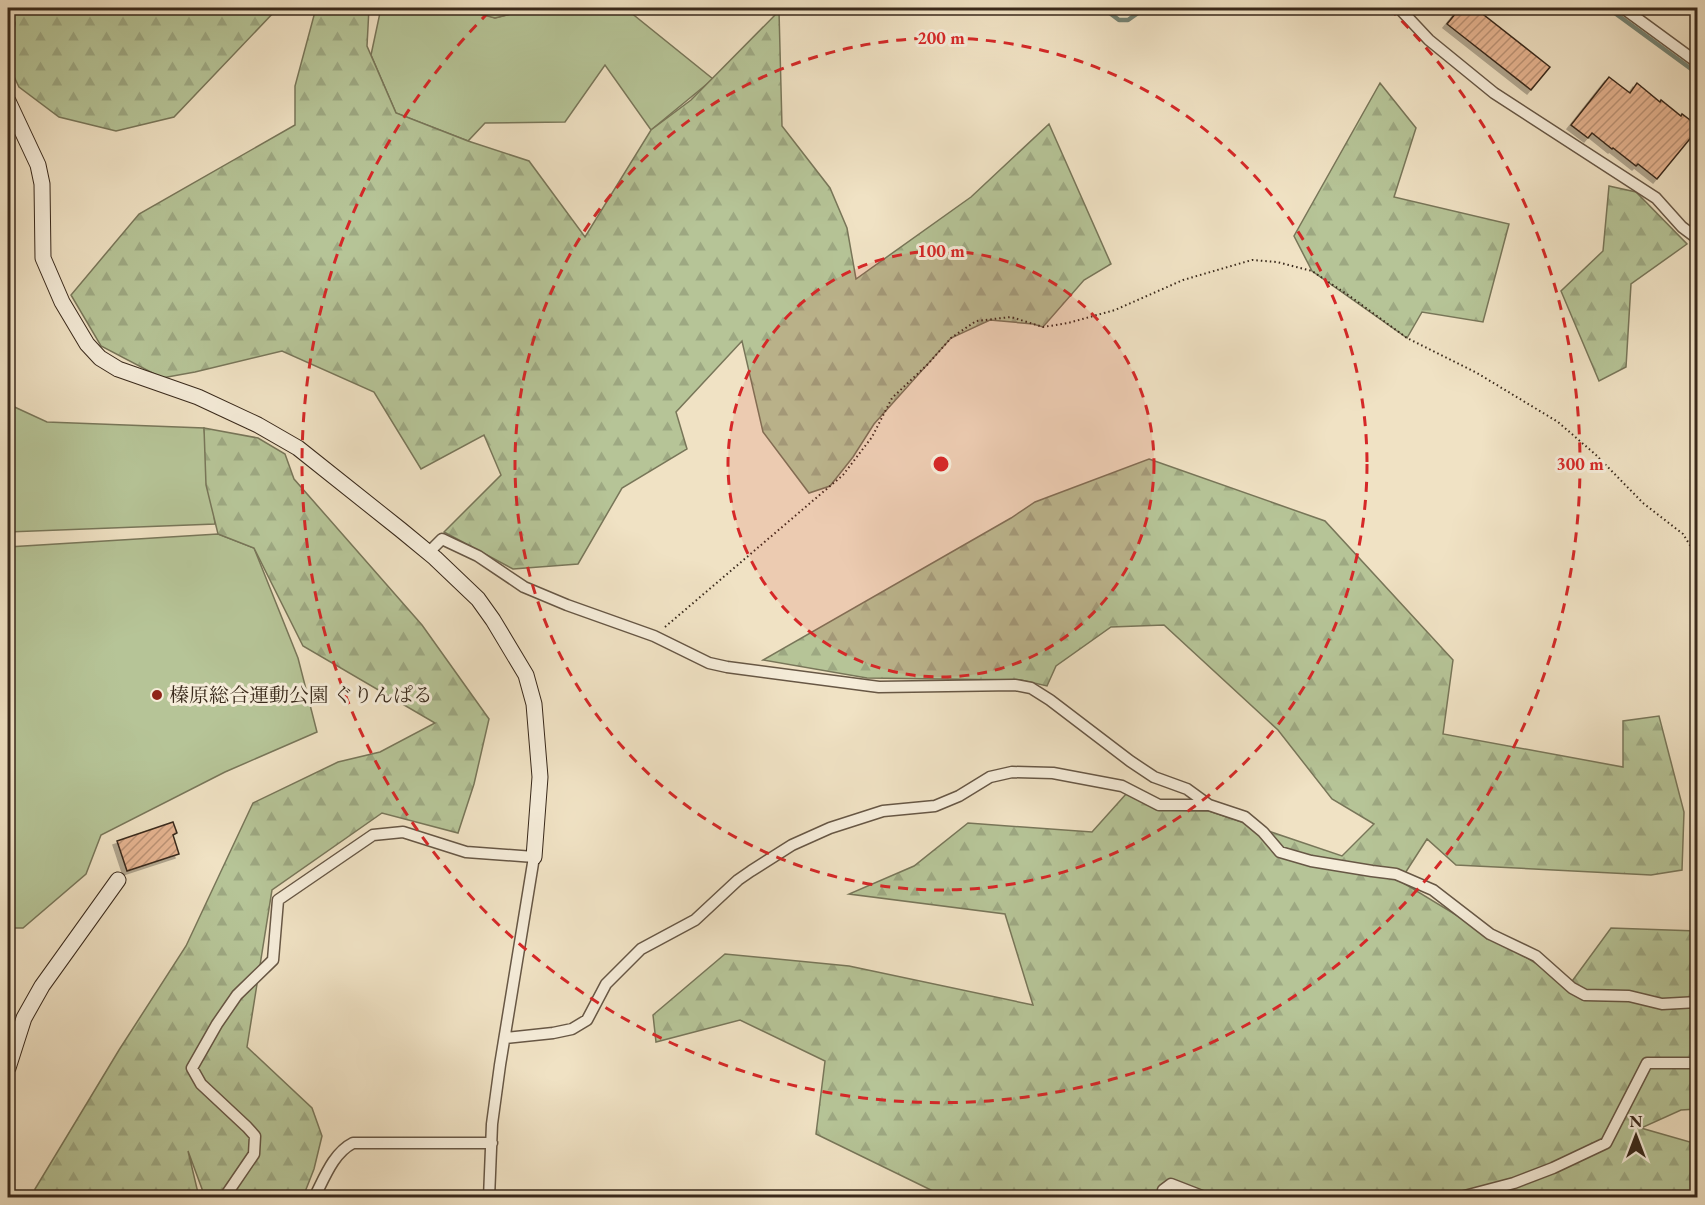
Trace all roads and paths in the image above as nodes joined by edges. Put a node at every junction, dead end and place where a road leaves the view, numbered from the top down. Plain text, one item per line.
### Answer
1 (1401, 8) edge
2 (1623, 8) edge
3 (1698, 63) edge
4 (8, 101) edge
5 (1698, 239) edge
6 (428, 553) junction
7 (1698, 558) edge
8 (654, 636) junction
9 (1209, 805) junction
10 (534, 857) junction
11 (118, 880) dead end
12 (1698, 1002) edge
13 (505, 1038) junction
14 (1698, 1063) edge
15 (8, 1068) edge
16 (492, 1143) junction
17 (224, 1197) edge
18 (314, 1197) edge
19 (489, 1197) edge
20 (1169, 1197) edge
21 (1207, 1197) edge
22 (1458, 1197) edge

1 - 5 street
2 - 3 street
4 - 6 street
6 - 8 street
6 - 10 street
7 - 8 path
8 - 9 street
9 - 12 street
9 - 13 street
10 - 13 street
10 - 17 street
11 - 15 street
13 - 16 street
14 - 22 street
16 - 18 street
16 - 19 street
20 - 21 street

